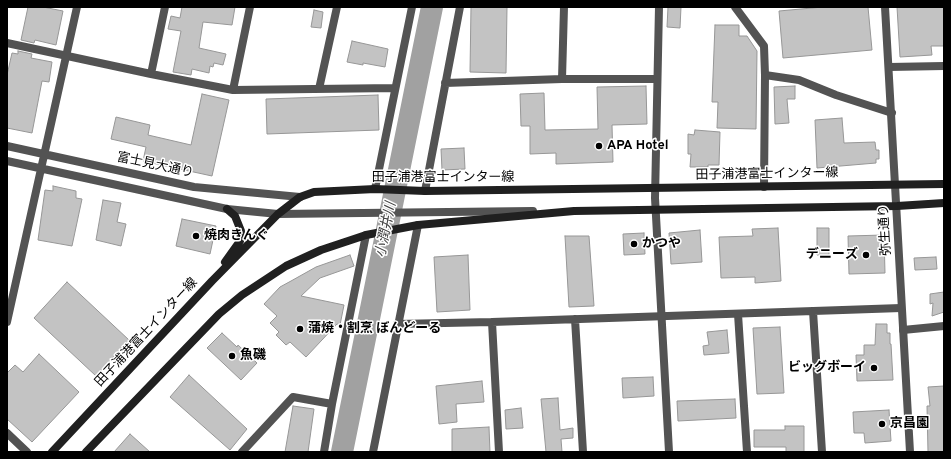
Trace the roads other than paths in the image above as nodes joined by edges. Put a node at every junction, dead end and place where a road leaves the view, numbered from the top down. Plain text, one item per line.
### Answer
1 (77, 7) edge
2 (165, 7) edge
3 (250, 7) edge
4 (337, 7) edge
5 (412, 7) edge
6 (460, 7) edge
7 (564, 7) edge
8 (659, 7) edge
9 (735, 7) edge
10 (885, 7) edge
11 (7, 43) edge
12 (66, 56) junction
13 (944, 66) edge
14 (889, 67) junction
15 (151, 74) junction
16 (765, 74) junction
17 (562, 79) junction
18 (657, 79) junction
19 (445, 83) junction
20 (395, 88) junction
21 (319, 89) junction
22 (232, 90) junction
23 (892, 113) junction
24 (7, 146) edge
25 (45, 155) junction
26 (7, 161) edge
27 (42, 168) junction
28 (944, 184) edge
29 (895, 185) junction
30 (764, 187) junction
31 (655, 188) junction
32 (376, 190) junction
33 (425, 191) junction
34 (300, 197) junction
35 (944, 204) edge
36 (896, 206) junction
37 (227, 209) junction
38 (656, 209) junction
39 (574, 211) junction
40 (278, 214) junction
41 (418, 225) junction
42 (366, 234) junction
43 (212, 281) junction
44 (902, 308) junction
45 (813, 311) junction
46 (738, 314) junction
47 (661, 316) junction
48 (575, 319) junction
49 (7, 322) edge
50 (492, 322) junction
51 (397, 324) junction
52 (944, 326) edge
53 (903, 330) junction
54 (332, 404) junction
55 (7, 433) edge
56 (28, 452) edge
57 (52, 452) edge
58 (86, 452) edge
59 (242, 452) edge
60 (324, 452) edge
61 (373, 452) edge
62 (499, 452) edge
63 (583, 452) edge
64 (669, 452) edge
65 (747, 452) edge
66 (822, 452) edge
67 (910, 452) edge

1 - 12 street
2 - 15 street
3 - 22 street
4 - 21 street
5 - 20 street
6 - 19 street
7 - 17 street
8 - 18 street
9 - 16 street
10 - 14 street, 弥生通り
11 - 12 street
12 - 15 street
12 - 25 street
13 - 14 street
14 - 23 street, 弥生通り
15 - 22 street
16 - 23 street
16 - 30 street
17 - 18 street
17 - 19 street
18 - 31 street
19 - 33 street
20 - 21 street
20 - 32 street
21 - 22 street
23 - 29 street, 弥生通り
24 - 25 street, 富士見大通り
25 - 27 street
25 - 34 street, 富士見大通り
26 - 27 street, 富士見大通り
27 - 37 street, 富士見大通り
27 - 49 street
28 - 29 main road, 田子浦港富士インター線
29 - 30 main road, 田子浦港富士インター線
29 - 36 street, 弥生通り
30 - 31 main road, 田子浦港富士インター線
31 - 33 main road, 田子浦港富士インター線
31 - 38 street
32 - 33 main road, 田子浦港富士インター線
32 - 34 main road, 田子浦港富士インター線
34 - 40 main road, 田子浦港富士インター線
35 - 36 main road
36 - 38 main road
36 - 44 street, 弥生通り
37 - 40 street, 富士見大通り
37 - 43 main road
38 - 39 main road
38 - 47 street
39 - 40 street, 富士見大通り
39 - 41 main road
40 - 43 main road, 田子浦港富士インター線
41 - 42 main road
41 - 51 street
42 - 54 street
42 - 58 main road
43 - 57 main road, 田子浦港富士インター線
44 - 45 street
44 - 53 street, 弥生通り
45 - 46 street
45 - 66 street
46 - 47 street
46 - 65 street
47 - 48 street
47 - 64 street
48 - 50 street
48 - 63 street
50 - 51 street
50 - 62 street
51 - 61 street
52 - 53 street
53 - 67 street, 弥生通り
54 - 59 street
54 - 60 street
55 - 56 street

